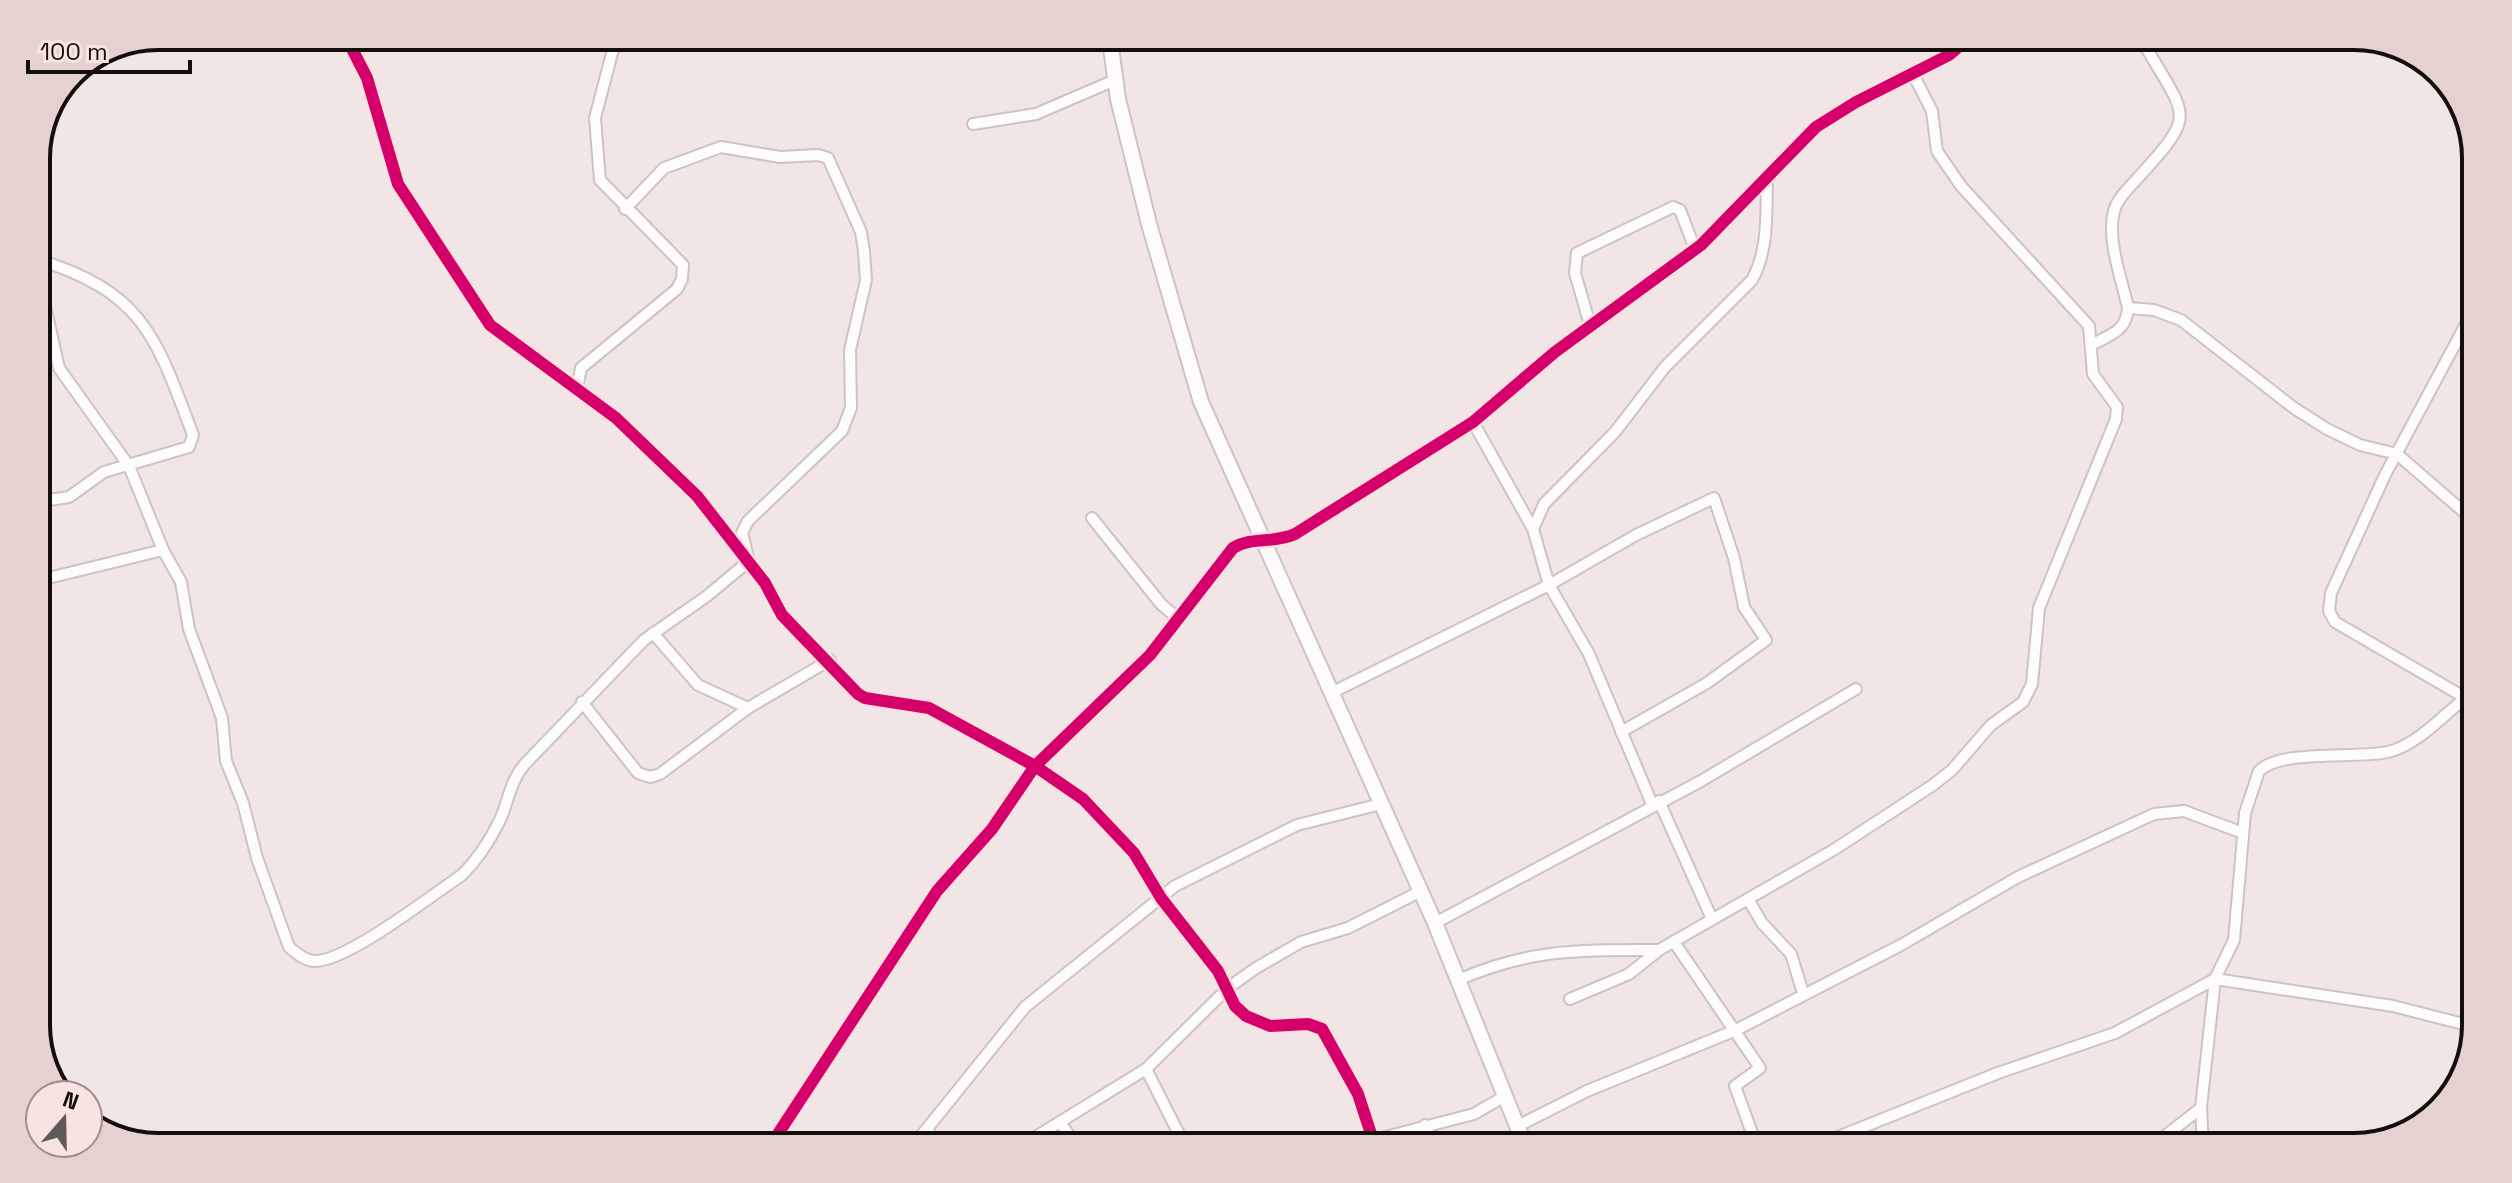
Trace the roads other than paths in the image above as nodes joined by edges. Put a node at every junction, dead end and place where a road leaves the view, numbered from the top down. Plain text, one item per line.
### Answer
1 (353, 50) edge
2 (613, 50) edge
3 (1111, 50) edge
4 (1952, 50) edge
5 (2148, 50) edge
6 (1913, 74) junction
7 (1115, 80) junction
8 (973, 124) dead end
9 (1767, 179) junction
10 (1750, 199) junction
11 (1766, 205) junction
12 (625, 209) junction
13 (1695, 249) junction
14 (50, 263) edge
15 (2128, 308) junction
16 (1590, 325) junction
17 (50, 328) edge
18 (2462, 332) edge
19 (2093, 344) junction
20 (577, 388) junction
21 (1473, 422) junction
22 (2397, 454) junction
23 (129, 466) junction
24 (50, 500) edge
25 (2462, 510) edge
26 (1092, 518) dead end
27 (1533, 529) junction
28 (1267, 542) junction
29 (163, 550) junction
30 (749, 561) junction
31 (50, 578) edge
32 (1549, 585) junction
33 (1177, 618) junction
34 (653, 633) junction
35 (830, 660) junction
36 (1856, 689) dead end
37 (1333, 692) junction
38 (2462, 696) edge
39 (582, 702) junction
40 (2462, 704) edge
41 (748, 708) junction
42 (1621, 732) junction
43 (1035, 766) junction
44 (1656, 802) junction
45 (1381, 804) junction
46 (2243, 833) junction
47 (1421, 891) junction
48 (1161, 898) junction
49 (1748, 899) junction
50 (1712, 919) junction
51 (1435, 923) junction
52 (1674, 942) junction
53 (1659, 950) junction
54 (2215, 979) junction
55 (1458, 980) junction
56 (1228, 988) junction
57 (1803, 993) junction
58 (1570, 999) dead end
59 (1722, 1015) junction
60 (2462, 1024) edge
61 (1736, 1030) junction
62 (1721, 1037) junction
63 (1146, 1069) junction
64 (1505, 1096) junction
65 (2201, 1108) junction
66 (1060, 1122) junction
67 (1425, 1125) junction
68 (1516, 1127) junction
69 (928, 1130) junction
70 (1854, 1132) edge
71 (779, 1133) edge
72 (925, 1133) edge
73 (930, 1133) edge
74 (1042, 1133) edge
75 (1068, 1133) edge
76 (1178, 1133) edge
77 (1365, 1133) edge
78 (1396, 1133) edge
79 (1429, 1133) edge
80 (1519, 1133) edge
81 (1752, 1133) edge
82 (2169, 1133) edge
83 (2202, 1133) edge

1 - 20 street
2 - 12 street
3 - 7 street
4 - 6 street
5 - 15 street
6 - 9 street
6 - 19 street
7 - 8 street
7 - 28 street
9 - 10 street
9 - 11 street
10 - 11 street
10 - 13 street
11 - 27 street
12 - 20 street
12 - 30 street
13 - 16 street
13 - 16 street
14 - 23 street
15 - 19 street
15 - 22 street
16 - 21 street
17 - 23 street
18 - 22 street
19 - 49 street
20 - 30 street
21 - 27 street
21 - 28 street
22 - 25 street
22 - 38 street
23 - 24 street
23 - 29 street
26 - 33 street
27 - 32 street
28 - 33 street
28 - 37 street
29 - 31 street
29 - 39 street
30 - 34 street
30 - 35 street
32 - 37 street
32 - 42 street
32 - 42 street
33 - 43 street
34 - 39 street
34 - 41 street
35 - 41 street
35 - 43 street
36 - 44 street
37 - 45 street
39 - 41 street
40 - 46 street
42 - 44 street
43 - 48 street
43 - 71 street
44 - 50 street
44 - 51 street
45 - 47 street
45 - 48 street
46 - 54 street
46 - 57 street
47 - 51 street
47 - 56 street
48 - 56 street
48 - 69 street
49 - 50 street
49 - 57 street
50 - 52 street
51 - 55 street
52 - 53 street
52 - 59 street
53 - 55 street
53 - 58 street
54 - 60 street
54 - 65 street
54 - 70 street
55 - 64 street
56 - 63 street
56 - 77 street
57 - 61 street
59 - 61 street
59 - 62 street
61 - 62 street
61 - 81 street
62 - 68 street
63 - 66 street
63 - 76 street
64 - 67 street
64 - 68 street
65 - 82 street
65 - 83 street
66 - 74 street
66 - 75 street
67 - 78 street
67 - 79 street
68 - 80 street
69 - 72 street
69 - 73 street

